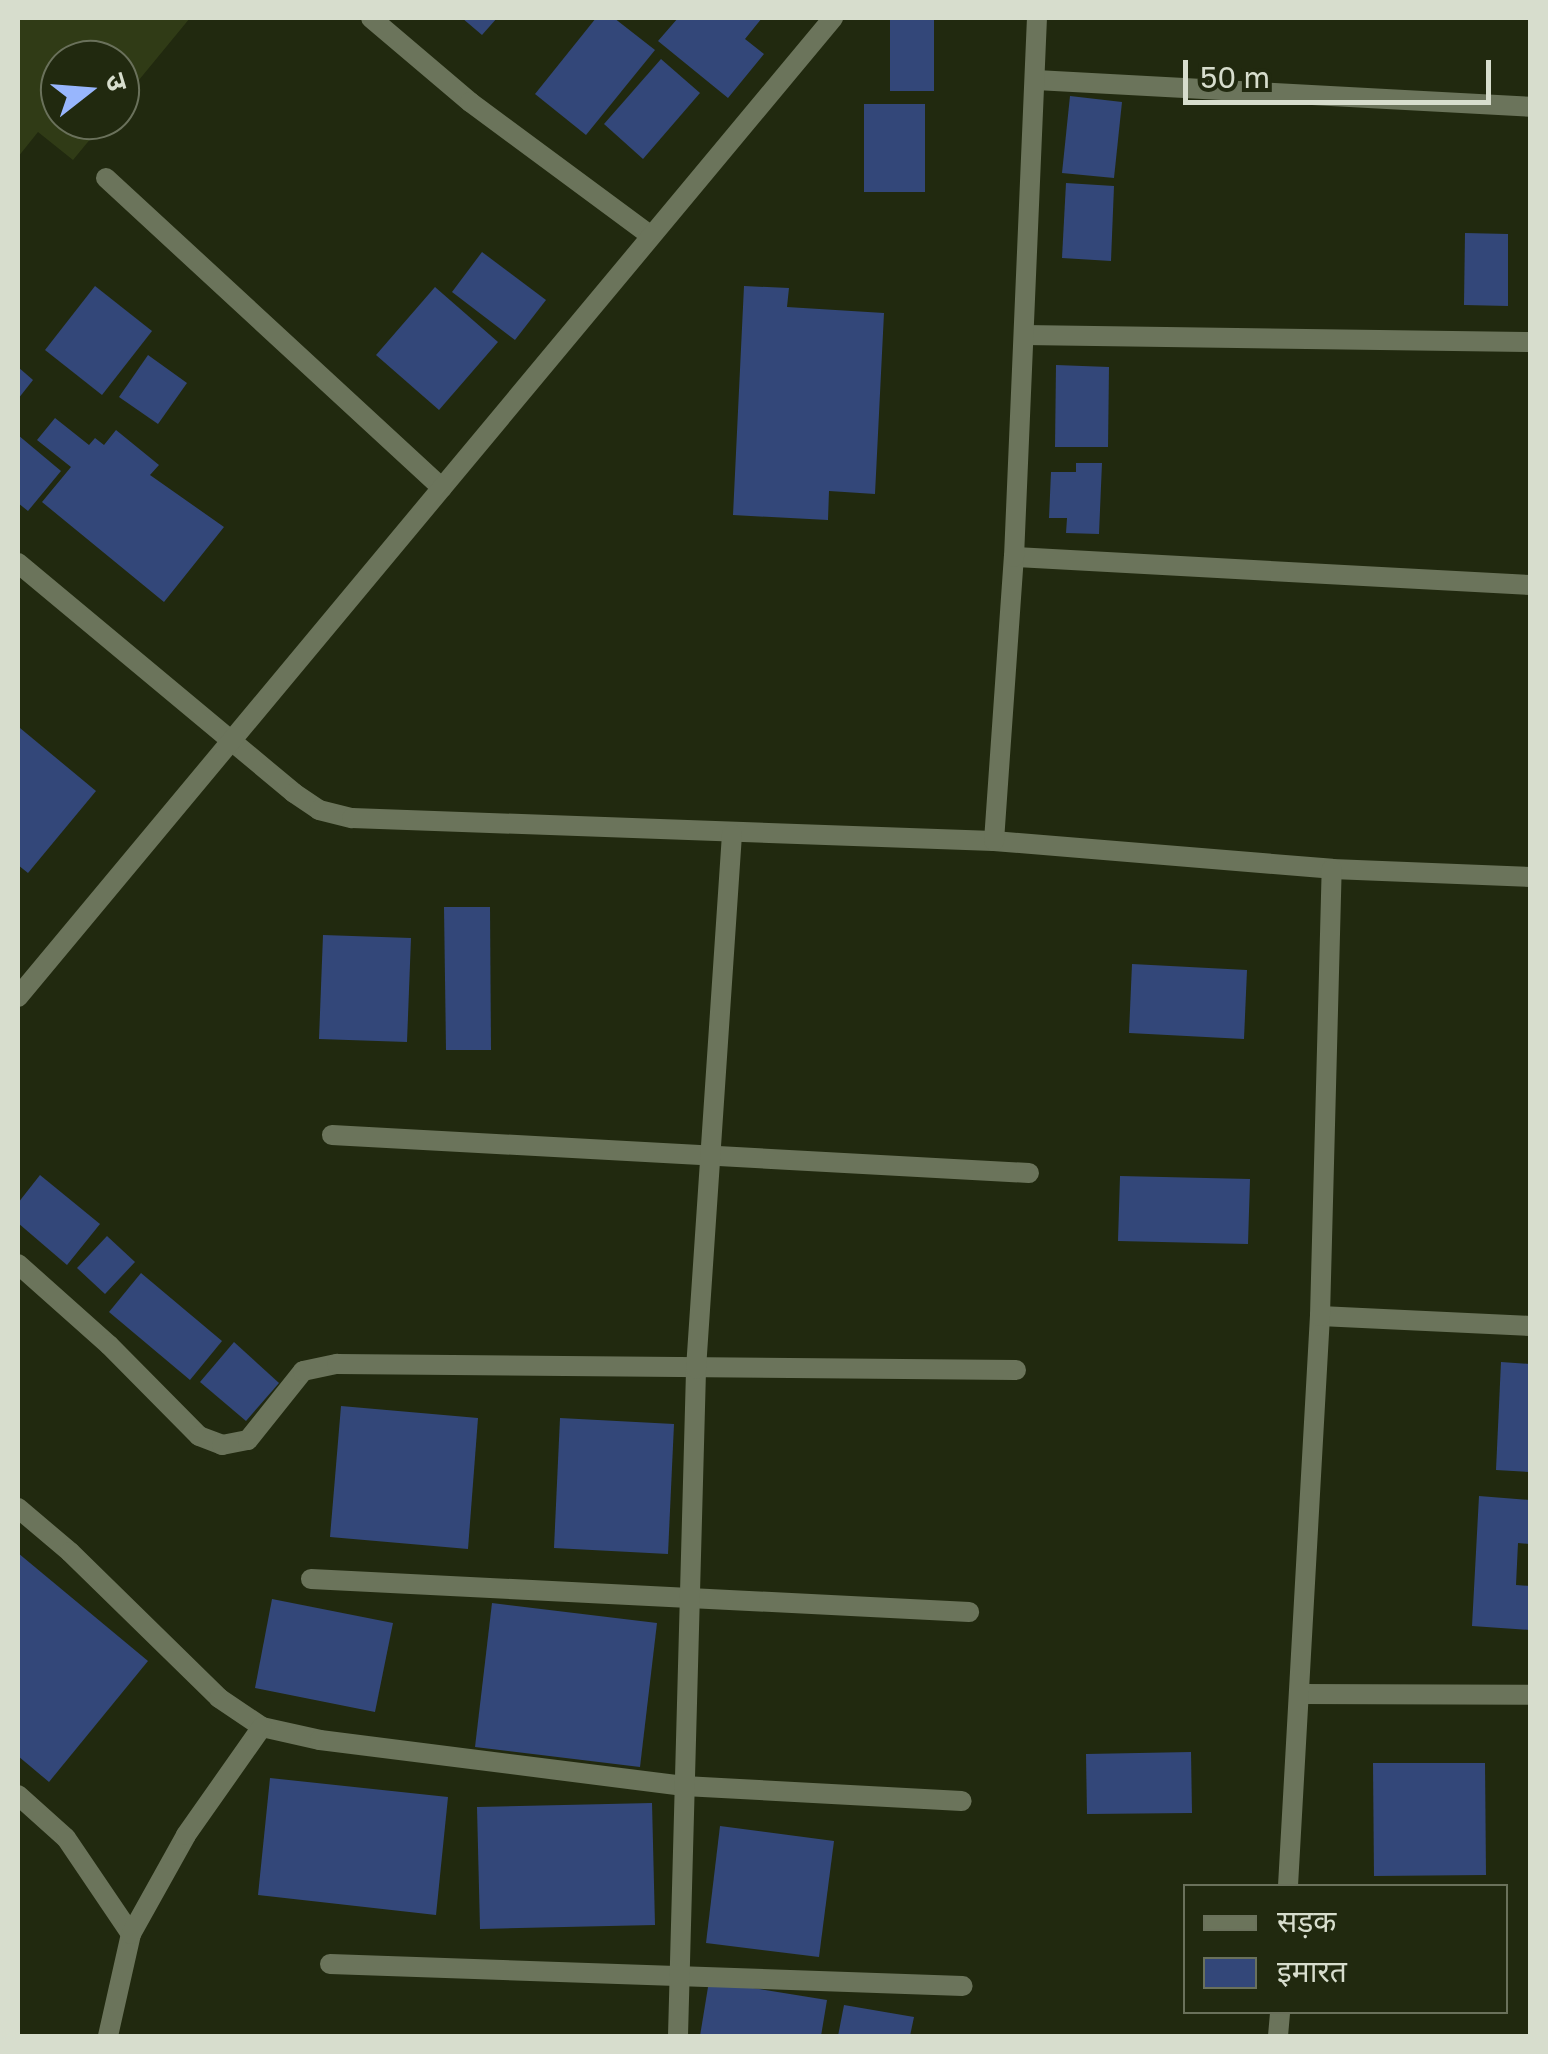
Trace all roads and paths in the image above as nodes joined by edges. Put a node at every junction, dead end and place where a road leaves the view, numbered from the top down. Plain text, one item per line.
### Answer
1 (371, 18) edge
2 (833, 18) edge
3 (1038, 18) edge
4 (1036, 80) junction
5 (1530, 107) edge
6 (106, 178) dead end
7 (651, 236) junction
8 (1024, 335) junction
9 (1530, 342) edge
10 (442, 488) junction
11 (1014, 557) junction
12 (18, 562) edge
13 (1530, 585) edge
14 (231, 742) junction
15 (732, 834) junction
16 (994, 841) junction
17 (1332, 869) junction
18 (1530, 877) edge
19 (18, 997) edge
20 (332, 1136) dead end
21 (714, 1158) junction
22 (1028, 1173) dead end
23 (18, 1264) edge
24 (1320, 1316) junction
25 (1530, 1326) edge
26 (696, 1369) junction
27 (1016, 1370) dead end
28 (18, 1508) edge
29 (311, 1579) dead end
30 (690, 1600) junction
31 (970, 1612) dead end
32 (1300, 1694) junction
33 (1530, 1695) edge
34 (262, 1728) junction
35 (684, 1786) junction
36 (18, 1796) edge
37 (962, 1801) dead end
38 (1288, 1884) edge
39 (131, 1934) junction
40 (330, 1964) dead end
41 (678, 1975) junction
42 (963, 1986) dead end
43 (108, 2036) edge
44 (678, 2036) edge

1 - 7 street
2 - 7 street
3 - 4 street
4 - 5 street
4 - 8 street
6 - 10 street
7 - 10 street
8 - 9 street
8 - 11 street
10 - 14 street
11 - 13 street
11 - 16 street
12 - 14 street
14 - 15 street
14 - 19 street
15 - 16 street
15 - 21 street
16 - 17 street
17 - 18 street
17 - 24 street
20 - 21 street
21 - 22 street
21 - 26 street
23 - 26 street
24 - 25 street
24 - 32 street
26 - 27 street
26 - 30 street
28 - 34 street
29 - 30 street
30 - 31 street
30 - 35 street
32 - 33 street
32 - 38 street
34 - 35 street
34 - 39 street
35 - 37 street
35 - 41 street
36 - 39 street
39 - 43 street
40 - 41 street
41 - 42 street
41 - 44 street

